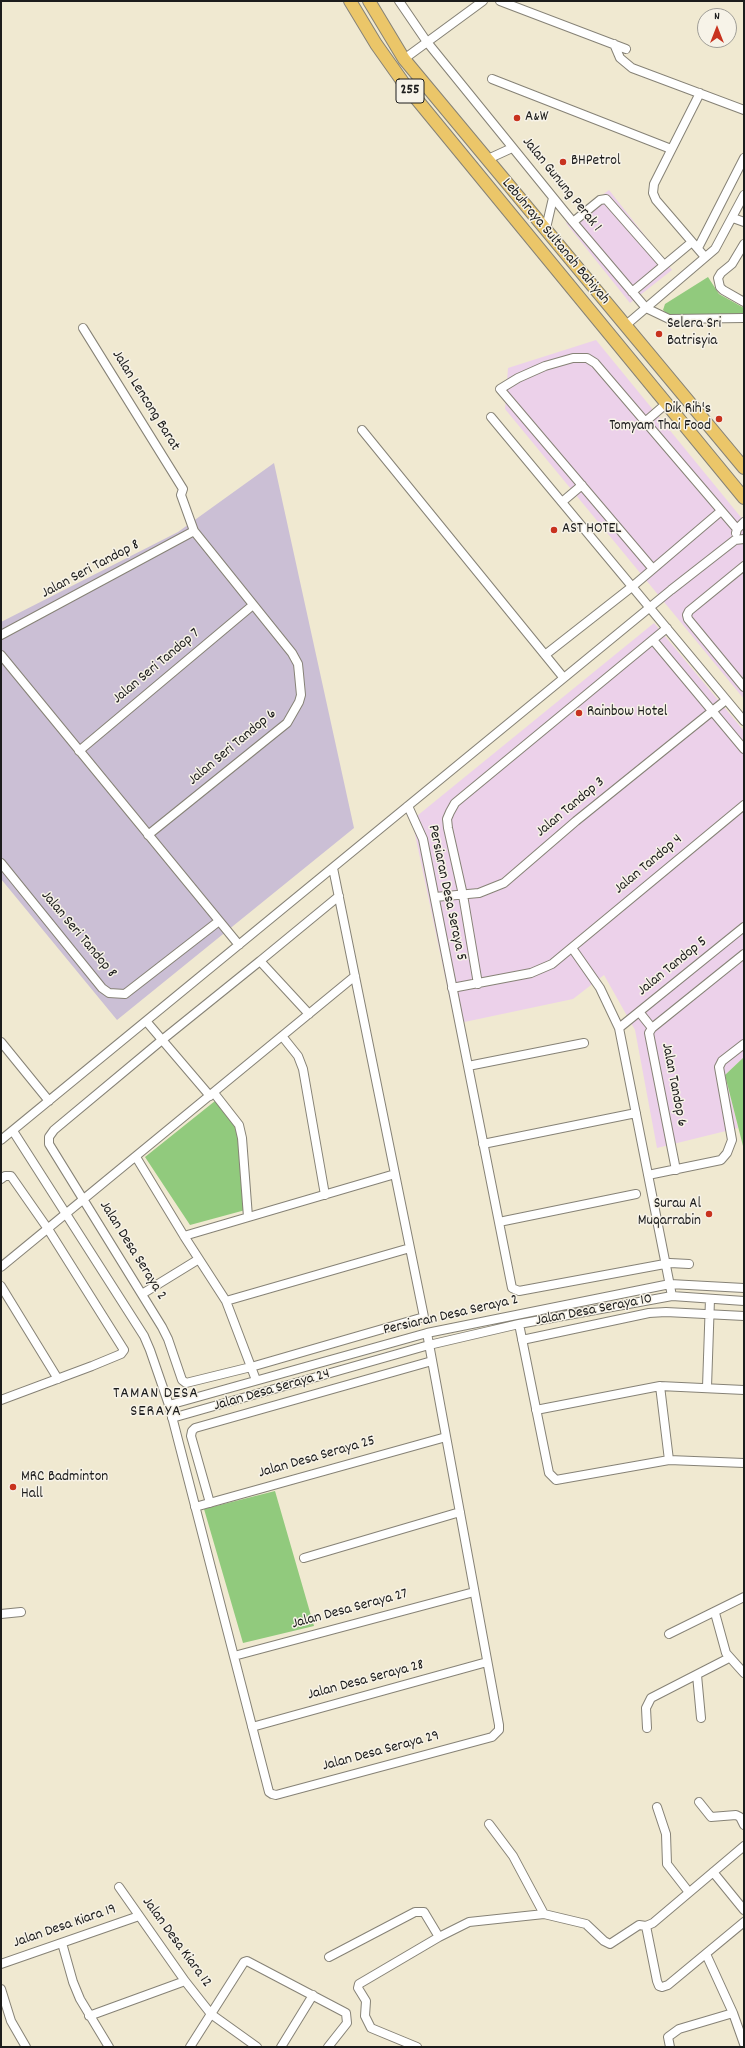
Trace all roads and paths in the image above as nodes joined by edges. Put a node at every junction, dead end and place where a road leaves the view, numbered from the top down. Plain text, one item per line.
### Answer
1 (350, 1) edge
2 (369, 1) edge
3 (399, 1) edge
4 (483, 1) edge
5 (500, 1) edge
6 (426, 42) junction
7 (614, 44) junction
8 (626, 48) dead end
9 (404, 59) junction
10 (492, 79) dead end
11 (700, 93) junction
12 (744, 110) edge
13 (512, 148) junction
14 (671, 149) junction
15 (744, 158) edge
16 (488, 159) junction
17 (509, 184) junction
18 (495, 195) junction
19 (744, 195) edge
20 (553, 198) junction
21 (521, 199) junction
22 (508, 210) junction
23 (733, 218) junction
24 (573, 222) junction
25 (744, 222) edge
26 (546, 228) junction
27 (692, 242) junction
28 (744, 244) edge
29 (698, 248) junction
30 (705, 257) junction
31 (664, 265) junction
32 (632, 292) junction
33 (744, 302) edge
34 (646, 308) junction
35 (744, 318) edge
36 (626, 325) junction
37 (83, 328) dead end
38 (667, 403) junction
39 (491, 417) dead end
40 (645, 422) junction
41 (362, 430) dead end
42 (744, 468) edge
43 (582, 485) junction
44 (183, 489) joint
45 (744, 498) edge
46 (562, 502) junction
47 (721, 511) junction
48 (744, 522) edge
49 (737, 529) junction
50 (194, 531) junction
51 (744, 539) edge
52 (735, 540) junction
53 (744, 566) edge
54 (653, 569) junction
55 (633, 586) junction
56 (253, 605) junction
57 (650, 607) junction
58 (667, 628) junction
59 (1, 634) edge
60 (653, 640) junction
61 (1, 655) edge
62 (545, 655) junction
63 (563, 677) junction
64 (744, 687) edge
65 (726, 700) junction
66 (712, 711) junction
67 (744, 722) edge
68 (744, 749) edge
69 (79, 751) junction
70 (744, 805) edge
71 (408, 806) junction
72 (148, 835) junction
73 (1, 863) edge
74 (333, 868) junction
75 (463, 895) junction
76 (339, 896) junction
77 (435, 898) junction
78 (219, 921) junction
79 (744, 927) edge
80 (239, 945) junction
81 (572, 948) junction
82 (744, 954) edge
83 (260, 961) junction
84 (355, 976) junction
85 (478, 984) junction
86 (452, 988) junction
87 (640, 1013) junction
88 (309, 1014) junction
89 (146, 1021) junction
90 (619, 1028) junction
91 (652, 1028) junction
92 (282, 1036) junction
93 (162, 1040) junction
94 (1, 1042) edge
95 (584, 1043) dead end
96 (744, 1044) edge
97 (468, 1066) junction
98 (212, 1094) junction
99 (49, 1101) junction
100 (636, 1113) junction
101 (13, 1131) junction
102 (1, 1140) edge
103 (483, 1144) junction
104 (136, 1157) junction
105 (676, 1170) junction
106 (395, 1174) junction
107 (648, 1175) junction
108 (1, 1179) edge
109 (636, 1194) dead end
110 (325, 1195) junction
111 (83, 1200) junction
112 (66, 1215) junction
113 (248, 1217) junction
114 (499, 1222) junction
115 (48, 1229) junction
116 (184, 1236) junction
117 (410, 1248) junction
118 (199, 1259) junction
119 (666, 1264) junction
120 (689, 1264) dead end
121 (1, 1267) edge
122 (670, 1284) junction
123 (1, 1286) edge
124 (744, 1288) edge
125 (142, 1294) junction
126 (672, 1296) junction
127 (710, 1299) junction
128 (226, 1300) junction
129 (744, 1301) edge
130 (710, 1314) junction
131 (744, 1316) edge
132 (519, 1324) junction
133 (427, 1333) junction
134 (522, 1340) junction
135 (429, 1344) junction
136 (432, 1361) junction
137 (251, 1367) junction
138 (58, 1379) junction
139 (256, 1380) junction
140 (660, 1386) junction
141 (707, 1387) junction
142 (744, 1390) edge
143 (1, 1400) edge
144 (169, 1405) junction
145 (536, 1410) junction
146 (172, 1418) junction
147 (446, 1437) junction
148 (669, 1460) junction
149 (744, 1463) edge
150 (210, 1503) junction
151 (195, 1507) junction
152 (460, 1512) junction
153 (304, 1558) dead end
154 (474, 1592) junction
155 (744, 1598) edge
156 (21, 1612) dead end
157 (715, 1613) junction
158 (1, 1614) edge
159 (670, 1634) dead end
160 (234, 1656) junction
161 (729, 1658) junction
162 (487, 1662) junction
163 (744, 1673) edge
164 (697, 1675) junction
165 (701, 1718) dead end
166 (252, 1727) junction
167 (648, 1728) dead end
168 (699, 1802) dead end
169 (657, 1807) dead end
170 (489, 1824) dead end
171 (744, 1825) edge
172 (744, 1846) edge
173 (713, 1872) junction
174 (119, 1887) dead end
175 (688, 1891) junction
176 (743, 1907) edge
177 (544, 1914) junction
178 (139, 1916) junction
179 (744, 1922) edge
180 (646, 1926) junction
181 (439, 1937) junction
182 (62, 1943) junction
183 (706, 1954) junction
184 (329, 1957) dead end
185 (1, 1964) edge
186 (185, 1981) junction
187 (1, 1989) edge
188 (313, 1995) junction
189 (733, 2013) junction
190 (5, 2014) edge
191 (211, 2014) junction
192 (89, 2016) junction
193 (744, 2044) edge
194 (26, 2047) edge
195 (110, 2047) edge
196 (190, 2047) edge
197 (257, 2047) edge
198 (281, 2047) edge
199 (328, 2047) edge
200 (417, 2047) edge
201 (670, 2047) edge

1 - 18 main road, Lebuhraya Sultanah Bahiyah / 255
2 - 9 main road, Lebuhraya Sultanah Bahiyah / 255
3 - 6 street, Jalan Gunung Perak 1
4 - 6 street
5 - 7 street
6 - 9 street
6 - 13 street, Jalan Gunung Perak 1
7 - 8 street
7 - 11 street
9 - 16 main road, Lebuhraya Sultanah Bahiyah / 255
10 - 14 street
11 - 12 street
11 - 14 street
13 - 16 street
13 - 20 street, Jalan Gunung Perak 1
14 - 27 street
15 - 29 street
16 - 17 main road, Lebuhraya Sultanah Bahiyah / 255
17 - 18 main road
17 - 21 main road, Lebuhraya Sultanah Bahiyah / 255
18 - 22 main road, Lebuhraya Sultanah Bahiyah / 255
19 - 23 street
20 - 24 street, Jalan Gunung Perak 1
20 - 26 street
21 - 22 main road
21 - 26 main road, Lebuhraya Sultanah Bahiyah / 255
22 - 38 main road, Lebuhraya Sultanah Bahiyah / 255
23 - 25 street
23 - 30 street
24 - 31 street
24 - 32 street, Jalan Gunung Perak 1
26 - 36 main road, Lebuhraya Sultanah Bahiyah / 255
27 - 29 street
27 - 31 street
28 - 33 street
29 - 30 street
30 - 34 street
31 - 32 street
32 - 34 street, Jalan Gunung Perak 1
34 - 35 street
34 - 36 street
36 - 42 main road, Lebuhraya Sultanah Bahiyah / 255
37 - 44 street, Jalan Lencong Barat
38 - 40 street
38 - 45 main road, Lebuhraya Sultanah Bahiyah / 255
39 - 46 street
40 - 43 street
40 - 47 street
41 - 62 street
43 - 46 street
43 - 54 street
44 - 50 street, Jalan Seri Tandop 6
46 - 55 street
47 - 49 street
47 - 54 street
48 - 49 street
49 - 52 street
50 - 56 street, Jalan Seri Tandop 6
50 - 59 street, Jalan Seri Tandop 8
51 - 52 street
52 - 57 street
53 - 64 street
54 - 55 street
55 - 57 street
55 - 62 street
56 - 69 street, Jalan Seri Tandop 7
56 - 72 street, Jalan Seri Tandop 6
57 - 58 street
57 - 63 street
58 - 60 street
58 - 65 street
60 - 66 street
60 - 75 street
61 - 69 street
62 - 63 street
63 - 71 street
65 - 66 street, Jalan Tandop 3
65 - 67 street
66 - 68 street
66 - 75 street, Jalan Tandop 3
69 - 72 street
70 - 81 street, Jalan Tandop 4
71 - 74 street
71 - 77 street, Persiaran Desa Seraya 5
72 - 78 street
73 - 78 street, Jalan Seri Tandop 8
74 - 76 street
74 - 80 street
75 - 77 street, Jalan Tandop 3
75 - 85 street
76 - 83 street
76 - 84 street
77 - 86 street, Persiaran Desa Seraya 5
78 - 80 street
79 - 87 street, Jalan Tandop 5
80 - 89 street
81 - 85 street, Jalan Tandop 4
81 - 90 street
82 - 91 street, Jalan Tandop 6
83 - 88 street
83 - 93 street
84 - 88 street
84 - 106 street
85 - 86 street, Jalan Tandop 4
86 - 97 street, Persiaran Desa Seraya 5
87 - 90 street, Jalan Tandop 5
87 - 91 street
88 - 92 street
89 - 93 street
89 - 99 street
90 - 100 street
91 - 105 street, Jalan Tandop 6
92 - 98 street
92 - 110 street
93 - 98 street
93 - 111 street, Jalan Desa Seraya 2
94 - 99 street
95 - 97 street
96 - 105 street
97 - 103 street, Persiaran Desa Seraya 5
98 - 104 street
98 - 113 street
99 - 101 street
100 - 103 street
100 - 107 street
101 - 102 street
101 - 112 street
103 - 114 street, Persiaran Desa Seraya 5
104 - 111 street
104 - 116 street
105 - 107 street
106 - 110 street
106 - 117 street
107 - 119 street
108 - 115 street
109 - 114 street
110 - 113 street
111 - 112 street
111 - 125 street, Jalan Desa Seraya 2
112 - 115 street
112 - 144 street
113 - 116 street
114 - 119 street, Persiaran Desa Seraya 5
115 - 121 street
115 - 138 street
116 - 118 street
117 - 128 street
117 - 137 street
118 - 125 street
118 - 128 street
119 - 120 street
119 - 122 street
122 - 124 street, Persiaran Desa Seraya 2
122 - 126 street
122 - 133 street, Persiaran Desa Seraya 2
123 - 138 street
125 - 137 street, Jalan Desa Seraya 2
126 - 127 street, Persiaran Desa Seraya 2
126 - 132 street, Persiaran Desa Seraya 2
127 - 129 street, Persiaran Desa Seraya 2
127 - 130 street
128 - 137 street
130 - 131 street, Jalan Desa Seraya 10
130 - 134 street, Jalan Desa Seraya 10
130 - 141 street
132 - 134 street
132 - 135 street, Persiaran Desa Seraya 2
133 - 135 street
133 - 139 street, Persiaran Desa Seraya 2
134 - 145 street
135 - 136 street
135 - 146 street, Persiaran Desa Seraya 2
136 - 147 street
136 - 150 street, Jalan Desa Seraya 24
137 - 139 street
138 - 143 street
139 - 144 street, Persiaran Desa Seraya 2
140 - 141 street
140 - 145 street
140 - 148 street
141 - 142 street
144 - 146 street
145 - 148 street
146 - 151 street
147 - 150 street, Jalan Desa Seraya 25
147 - 152 street
148 - 149 street
150 - 151 street, Jalan Desa Seraya 25
151 - 160 street
152 - 153 street
152 - 154 street
154 - 160 street, Jalan Desa Seraya 27
154 - 162 street
155 - 157 street
156 - 158 street
157 - 159 street
157 - 161 street
160 - 166 street
161 - 163 street
161 - 164 street
162 - 166 street, Jalan Desa Seraya 28
162 - 166 street, Jalan Desa Seraya 29
164 - 165 street
164 - 167 street
168 - 171 street
169 - 175 street
170 - 177 street
172 - 173 street
173 - 175 street
173 - 176 street
174 - 178 street, Jalan Desa Kiara 12
175 - 180 street
177 - 180 street
177 - 181 street
178 - 182 street, Jalan Desa Kiara 19
178 - 186 street, Jalan Desa Kiara 12
179 - 183 street
180 - 183 street
181 - 184 street
181 - 200 street
182 - 185 street, Jalan Desa Kiara 19
182 - 192 street
183 - 189 street
186 - 191 street, Jalan Desa Kiara 12
186 - 192 street
187 - 190 street
188 - 191 street
188 - 198 street
188 - 199 street
189 - 193 street
189 - 201 street
190 - 194 street
191 - 196 street
191 - 197 street, Jalan Desa Kiara 12
192 - 195 street

